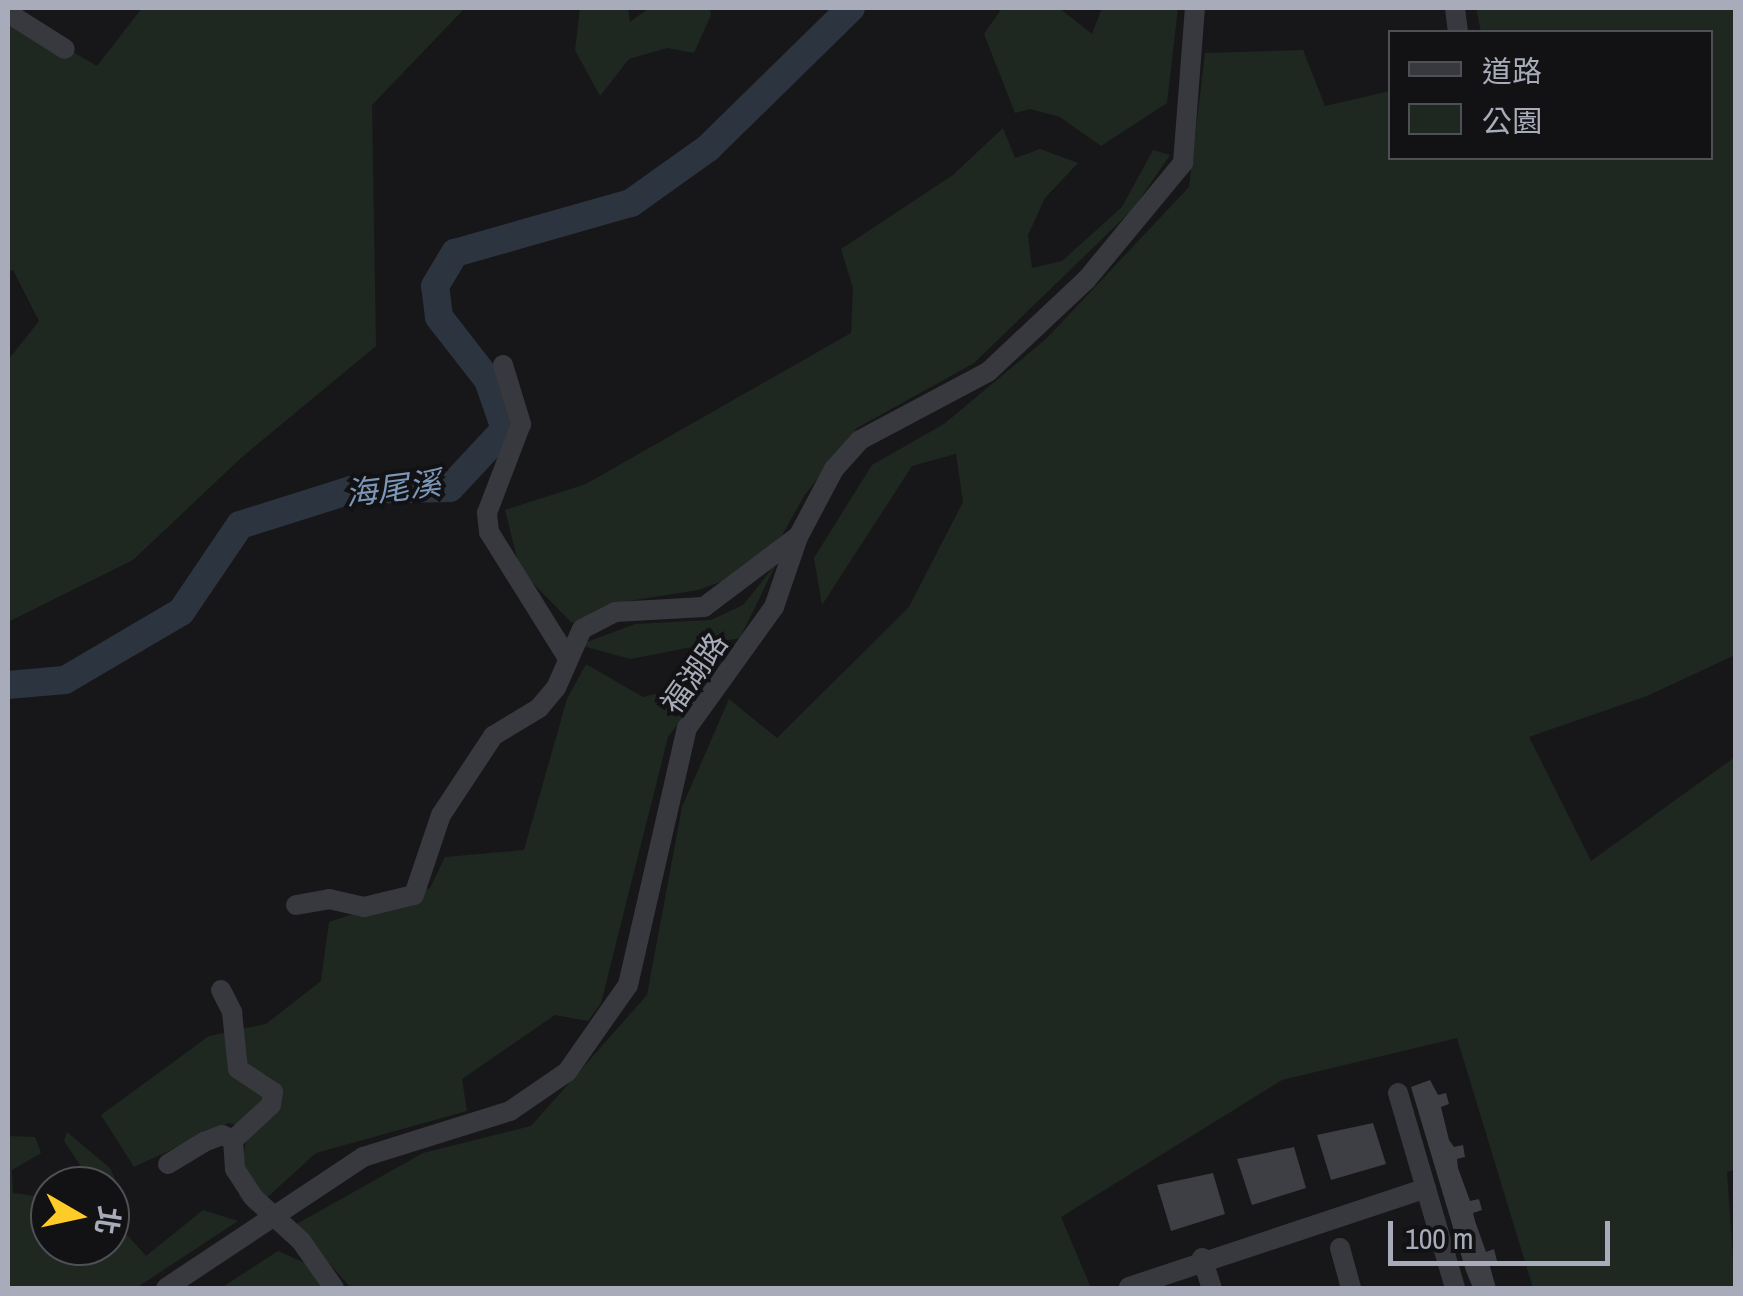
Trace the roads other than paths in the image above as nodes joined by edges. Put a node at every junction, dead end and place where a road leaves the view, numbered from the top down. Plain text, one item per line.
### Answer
1 (1194, 8) edge
2 (8, 13) edge
3 (64, 50) dead end
4 (504, 365) dead end
5 (798, 537) junction
6 (566, 655) junction
7 (296, 905) dead end
8 (221, 990) dead end
9 (1398, 1092) dead end
10 (233, 1140) junction
11 (168, 1164) dead end
12 (1426, 1188) junction
13 (272, 1213) junction
14 (1340, 1248) dead end
15 (1202, 1258) junction
16 (1130, 1287) edge
17 (166, 1288) edge
18 (334, 1288) edge
19 (1212, 1288) edge
20 (1351, 1288) edge
21 (1455, 1288) edge

1 - 5 street, 福湖路
2 - 3 street
4 - 6 street
5 - 6 street
5 - 13 street, 福湖路
6 - 7 street
8 - 10 street
9 - 12 street
10 - 11 street
10 - 13 street
12 - 15 street
12 - 21 street
13 - 17 street, 福湖路
13 - 18 street
14 - 20 street
15 - 16 street
15 - 19 street

